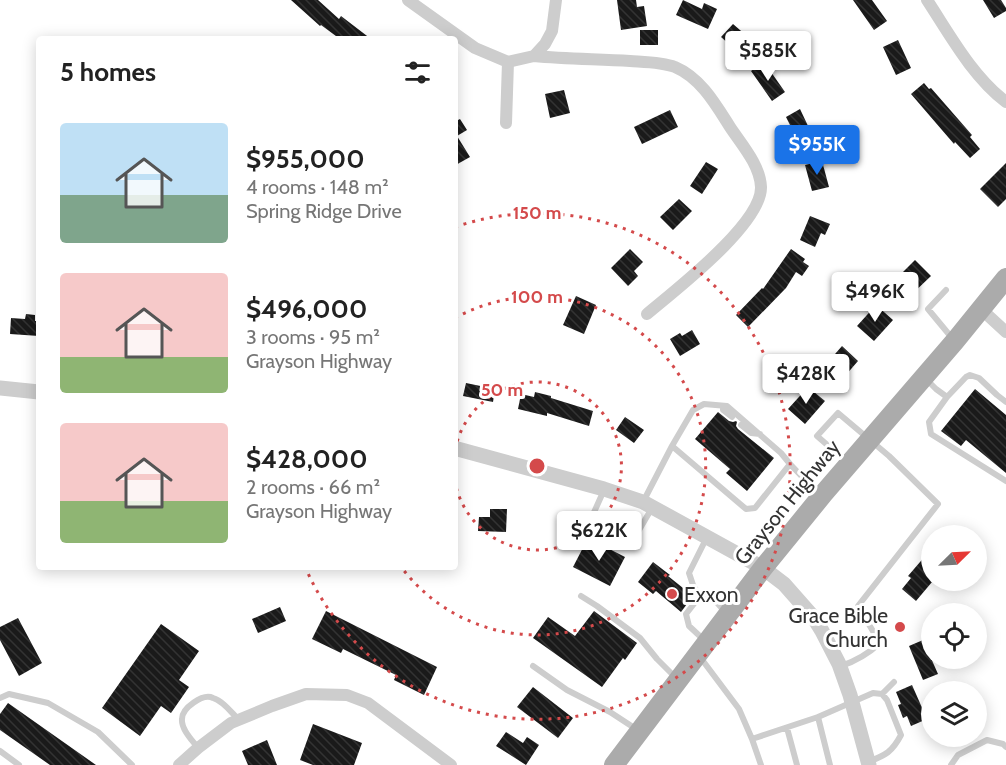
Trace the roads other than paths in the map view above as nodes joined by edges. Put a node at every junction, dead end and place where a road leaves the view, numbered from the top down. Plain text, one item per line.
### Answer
1 (408, 0) edge
2 (556, 0) edge
3 (927, 0) edge
4 (534, 56) junction
5 (508, 62) junction
6 (1006, 102) edge
7 (506, 123) dead end
8 (1006, 278) edge
9 (946, 290) dead end
10 (981, 309) junction
11 (647, 314) dead end
12 (1006, 332) edge
13 (955, 341) junction
14 (923, 376) junction
15 (0, 388) edge
16 (36, 392) edge
17 (948, 397) junction
18 (1006, 402) edge
19 (723, 406) junction
20 (732, 417) dead end
21 (741, 425) dead end
22 (760, 434) junction
23 (870, 439) junction
24 (672, 446) junction
25 (458, 449) edge
26 (849, 464) junction
27 (790, 465) junction
28 (1006, 481) edge
29 (604, 489) junction
30 (824, 493) junction
31 (647, 505) junction
32 (707, 537) junction
33 (763, 568) junction
34 (581, 596) dead end
35 (700, 596) junction
36 (728, 615) junction
37 (702, 648) junction
38 (533, 666) dead end
39 (840, 667) junction
40 (678, 680) junction
41 (894, 682) dead end
42 (882, 694) junction
43 (0, 698) edge
44 (852, 701) junction
45 (818, 717) junction
46 (239, 720) junction
47 (787, 728) junction
48 (639, 731) junction
49 (752, 739) junction
50 (1006, 747) edge
51 (198, 748) junction
52 (0, 751) edge
53 (436, 760) edge
54 (868, 764) edge
55 (19, 765) edge
56 (132, 765) edge
57 (179, 765) edge
58 (451, 765) edge
59 (614, 765) edge
60 (761, 765) edge
61 (797, 765) edge
62 (830, 765) edge
63 (951, 765) edge

1 - 5 street
2 - 4 street
3 - 6 street
4 - 5 street
4 - 11 street
5 - 7 street
8 - 10 main road, Grayson Highway
9 - 13 lane
10 - 12 street
10 - 13 main road, Grayson Highway
13 - 14 main road, Grayson Highway
14 - 17 lane
14 - 23 main road, Grayson Highway
15 - 16 street
17 - 18 lane
17 - 28 lane
19 - 20 lane
19 - 22 lane
19 - 24 lane
21 - 22 lane
22 - 27 lane
23 - 26 main road, Grayson Highway
23 - 26 lane
23 - 39 lane
24 - 27 lane
24 - 31 lane
25 - 29 street
26 - 30 main road, Grayson Highway
27 - 30 lane
29 - 31 street
29 - 31 lane
30 - 33 main road, Grayson Highway
31 - 32 street
32 - 33 street
32 - 35 lane
33 - 36 main road, Grayson Highway
33 - 39 street
34 - 40 lane
35 - 36 lane
35 - 37 lane
36 - 37 main road, Grayson Highway
37 - 40 main road, Grayson Highway
37 - 49 lane
38 - 48 lane
39 - 44 street
40 - 48 main road, Grayson Highway
41 - 42 lane
42 - 44 lane
42 - 54 lane
43 - 56 lane
44 - 45 lane
44 - 54 street
45 - 47 lane
45 - 62 lane
46 - 51 street
46 - 51 lane
46 - 53 street
47 - 49 lane
47 - 61 lane
48 - 59 main road, Grayson Highway
49 - 60 lane
50 - 63 lane
51 - 57 street
52 - 55 lane
53 - 58 street

